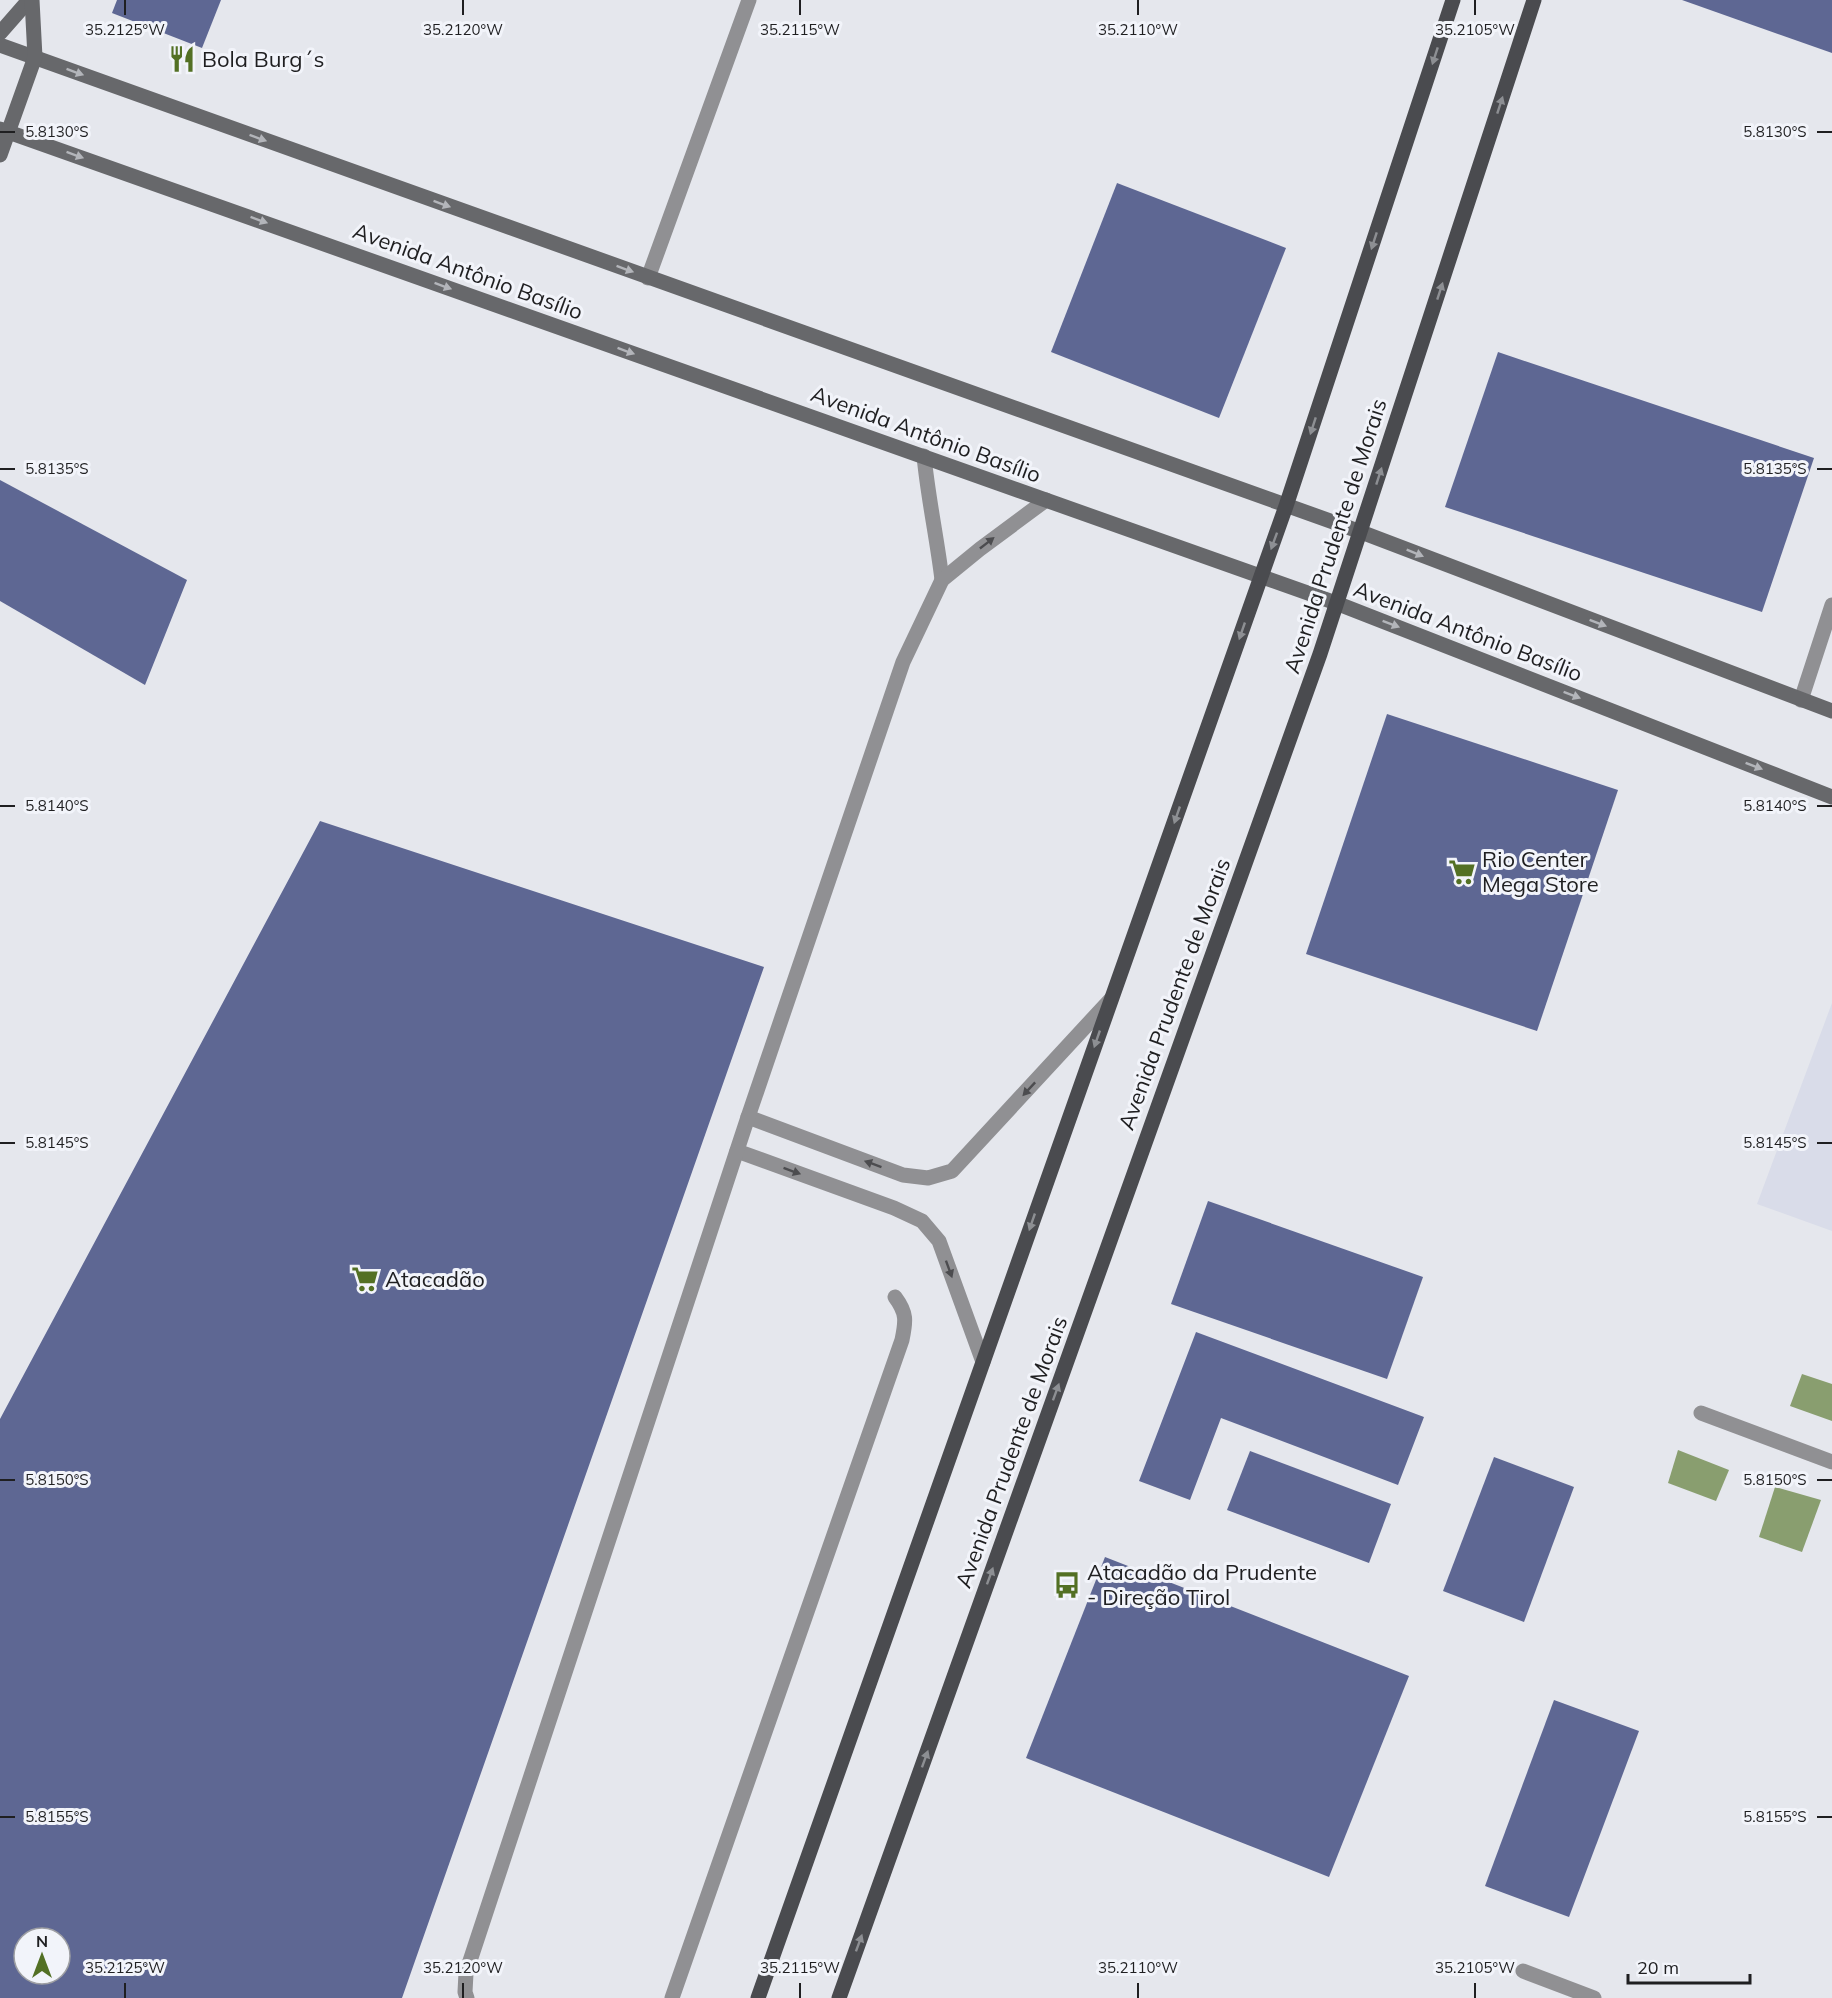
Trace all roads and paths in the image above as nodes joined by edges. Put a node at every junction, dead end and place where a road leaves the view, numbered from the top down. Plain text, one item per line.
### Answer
1 (31, 0) edge
2 (749, 0) edge
3 (1453, 0) edge
4 (1534, 0) edge
5 (0, 33) edge
6 (0, 45) edge
7 (35, 57) junction
8 (4, 130) edge
9 (0, 155) edge
10 (648, 278) junction
11 (924, 456) junction
12 (1046, 500) junction
13 (1286, 506) junction
14 (1361, 532) junction
15 (1261, 576) junction
16 (942, 580) junction
17 (1336, 603) junction
18 (1832, 605) edge
19 (1801, 700) junction
20 (1832, 711) edge
21 (1832, 796) edge
22 (1111, 999) junction
23 (748, 1118) junction
24 (737, 1151) junction
25 (895, 1297) dead end
26 (983, 1362) junction
27 (1701, 1413) dead end
28 (1832, 1462) edge
29 (1523, 1971) dead end
30 (467, 1998) edge
31 (672, 1998) edge
32 (758, 1998) edge
33 (839, 1998) edge
34 (1594, 1998) edge

1 - 5 main road
1 - 7 main road
2 - 10 street
3 -> 13 main road
14 -> 4 main road, Avenida Prudente de Morais
6 - 7 main road
7 - 8 main road
7 -> 10 main road
8 - 9 main road
8 -> 11 main road, Avenida Antônio Basílio
10 - 13 main road
11 - 12 main road, Avenida Antônio Basílio
11 - 16 street
12 - 15 main road, Avenida Antônio Basílio
16 -> 12 street
13 - 14 main road
13 -> 15 main road
14 - 17 main road, Avenida Prudente de Morais
14 -> 19 main road
15 - 17 main road, Avenida Antônio Basílio
15 -> 22 main road
16 - 23 street
17 -> 21 main road, Avenida Antônio Basílio
33 -> 17 main road, Avenida Prudente de Morais
18 - 19 street
19 - 20 main road
22 -> 23 street
22 -> 26 main road
23 - 24 street
24 -> 26 street
24 - 30 street
25 - 31 street
26 - 32 main road
27 - 28 street
29 - 34 street

